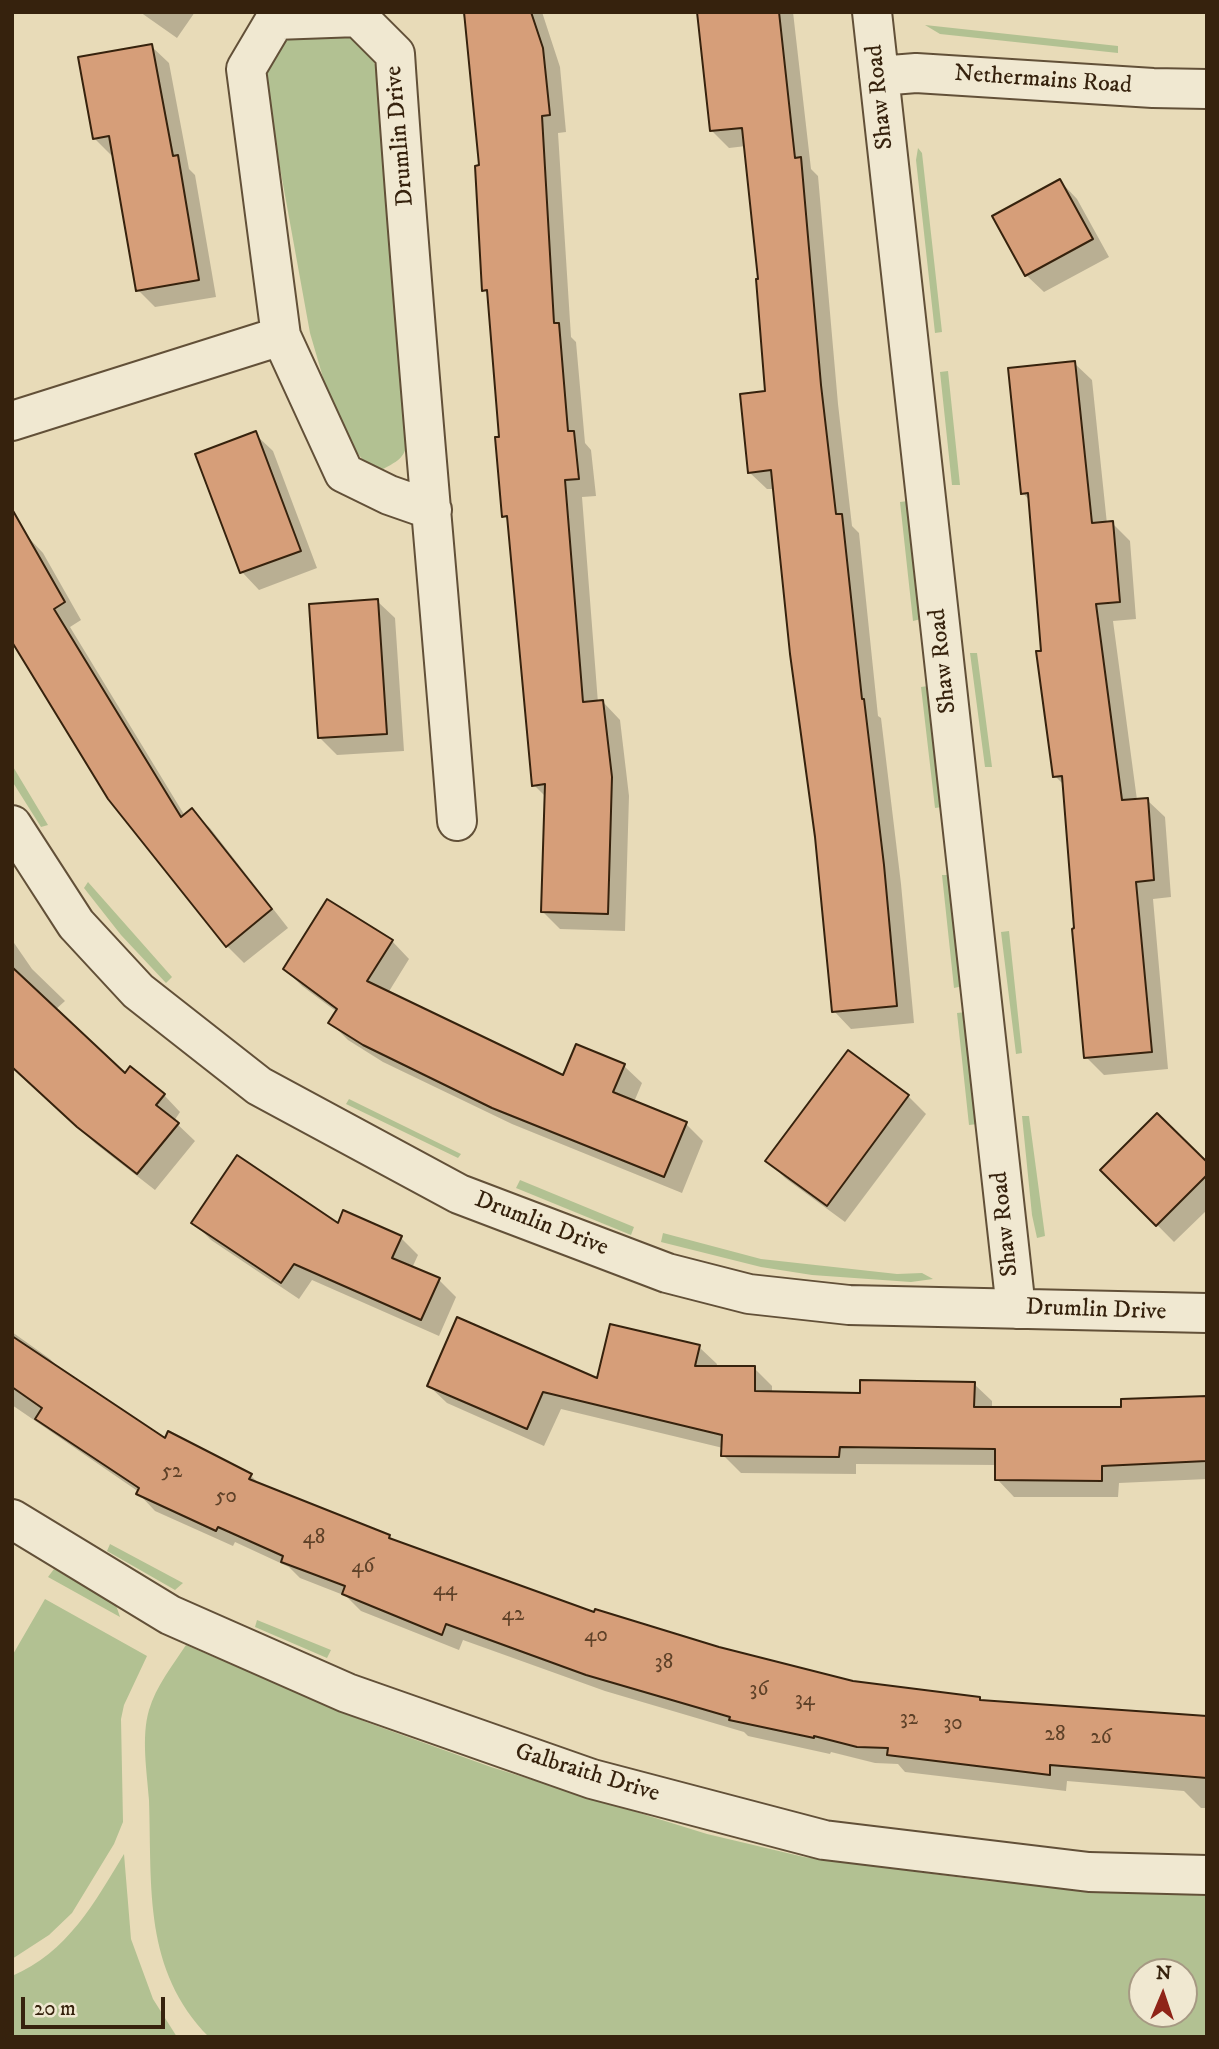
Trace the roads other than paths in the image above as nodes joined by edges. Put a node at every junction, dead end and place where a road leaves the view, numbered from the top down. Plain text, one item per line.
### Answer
1 (872, 12) edge
2 (879, 76) junction
3 (1207, 89) edge
4 (281, 336) junction
5 (12, 421) edge
6 (432, 510) junction
7 (457, 821) dead end
8 (12, 825) edge
9 (1016, 1309) junction
10 (1207, 1313) edge
11 (12, 1519) edge
12 (1207, 1875) edge

1 - 2 street, Shaw Road
2 - 3 street, Nethermains Road
2 - 9 street, Shaw Road
4 - 5 street
4 - 6 street, Drumlin Drive
4 - 6 street, Drumlin Drive
6 - 7 street, Drumlin Drive
8 - 9 street, Drumlin Drive
9 - 10 street, Drumlin Drive
11 - 12 street, Galbraith Drive

